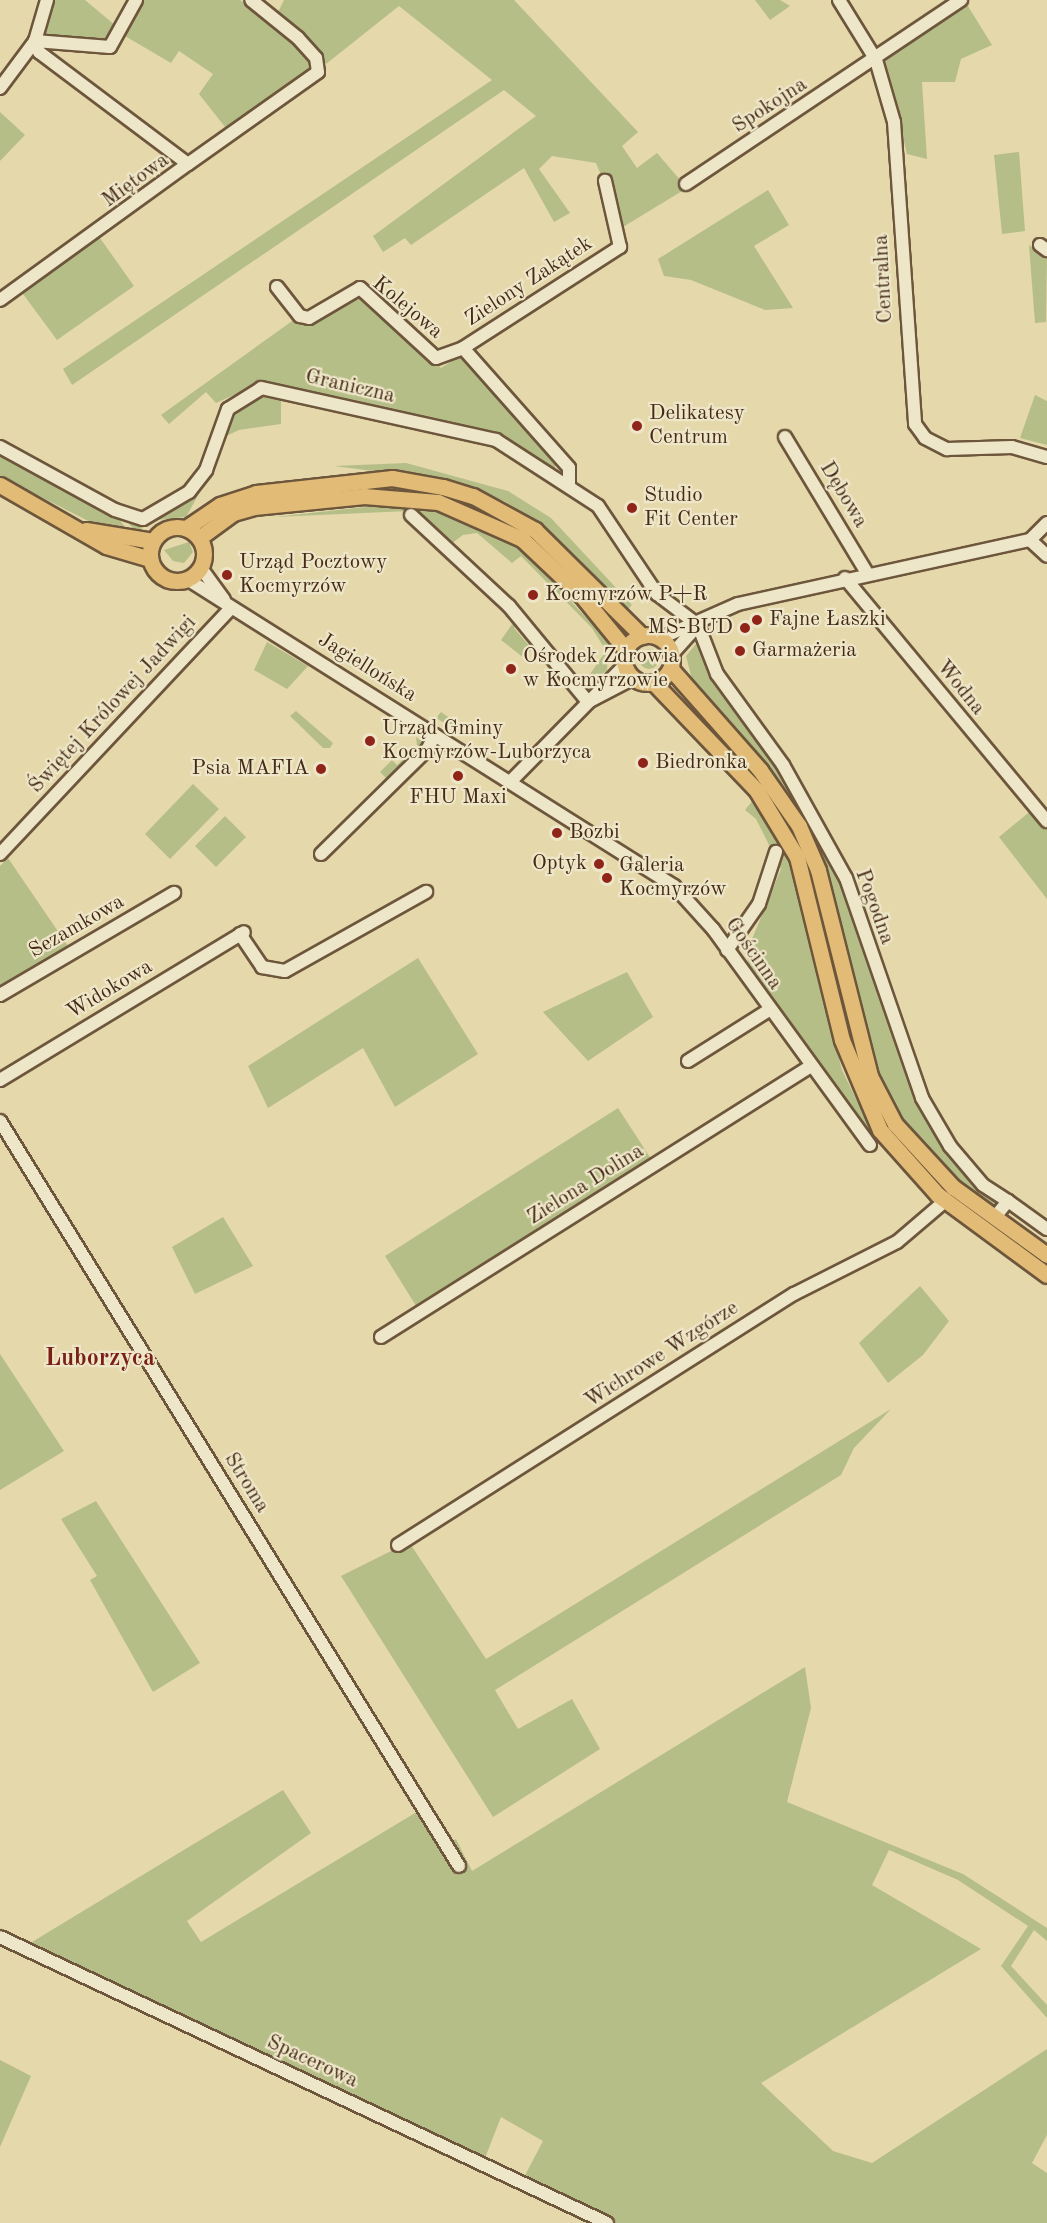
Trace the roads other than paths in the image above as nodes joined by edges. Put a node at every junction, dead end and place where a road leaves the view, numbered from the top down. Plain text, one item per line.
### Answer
1 (136, 0) edge
2 (251, 0) edge
3 (839, 0) edge
4 (961, 0) edge
5 (45, 1) edge
6 (35, 40) junction
7 (876, 60) junction
8 (0, 88) edge
9 (188, 164) junction
10 (605, 181) dead end
11 (686, 184) dead end
12 (277, 287) dead end
13 (0, 300) edge
14 (463, 348) junction
15 (786, 437) dead end
16 (0, 447) edge
17 (1047, 457) edge
18 (568, 484) junction
19 (0, 485) edge
20 (411, 515) dead end
21 (1047, 523) edge
22 (186, 528) junction
23 (83, 529) junction
24 (200, 538) junction
25 (1030, 540) junction
26 (153, 541) junction
27 (1047, 556) edge
28 (150, 560) junction
29 (201, 568) junction
30 (867, 573) junction
31 (845, 578) junction
32 (187, 579) junction
33 (230, 609) junction
34 (698, 625) junction
35 (642, 636) junction
36 (661, 638) junction
37 (625, 657) junction
38 (671, 661) junction
39 (634, 678) junction
40 (653, 682) junction
41 (588, 702) junction
42 (435, 735) junction
43 (511, 782) junction
44 (1047, 821) edge
45 (776, 852) dead end
46 (0, 854) edge
47 (321, 854) dead end
48 (426, 892) dead end
49 (174, 893) dead end
50 (727, 950) junction
51 (0, 995) edge
52 (769, 1010) junction
53 (688, 1061) dead end
54 (811, 1066) junction
55 (0, 1080) edge
56 (0, 1121) edge
57 (870, 1145) dead end
58 (945, 1201) junction
59 (1008, 1201) junction
60 (994, 1218) junction
61 (1047, 1229) edge
62 (1047, 1255) edge
63 (1047, 1275) edge
64 (381, 1337) dead end
65 (398, 1545) dead end
66 (459, 1866) dead end
67 (0, 1937) edge
68 (607, 2223) edge

1 - 6 street
2 - 9 street
3 - 7 street, Centralna
4 - 7 street, Spokojna
5 - 6 street
6 - 8 street
6 - 9 street, Miętowa
7 - 11 street, Spokojna
7 - 17 street, Centralna
9 - 13 street, Miętowa
10 - 14 street, Zielony Zakątek
12 - 14 street, Kolejowa
14 - 18 street, Kolejowa
15 - 30 street, Dębowa
16 - 18 street, Graniczna
18 - 34 street, Graniczna
19 - 23 main road
20 - 41 street
21 - 25 street
22 - 24 main road
22 - 26 main road
22 - 35 main road
23 - 26 main road
23 - 28 main road
24 - 29 main road
24 - 37 main road
25 - 27 street
25 - 30 street
26 - 28 main road
28 - 32 main road
29 - 32 main road
29 - 33 street, Jagiellońska
30 - 31 street
31 - 34 street
31 - 44 street, Wodna
32 - 33 street, Jagiellońska
33 - 42 street, Jagiellońska
33 - 46 street, Świętej Królowej Jadwigi
34 - 36 street
34 - 38 street
34 - 59 street, Pogodna
35 - 36 main road
35 - 37 main road
36 - 38 main road
37 - 39 main road
37 - 41 street
38 - 40 main road
38 - 60 main road
39 - 40 main road
39 - 41 street
40 - 58 main road
41 - 43 street
42 - 43 street, Jagiellońska
42 - 47 street
43 - 50 street, Gościnna
45 - 50 street
48 - 55 street, Widokowa
49 - 51 street, Sezamkowa
50 - 52 street, Gościnna
52 - 53 street
52 - 54 street, Gościnna
54 - 57 street, Gościnna
54 - 64 street, Zielona Dolina
56 - 66 street, Stroma
58 - 63 main road
58 - 65 street, Wichrowe Wzgórze
59 - 60 street
59 - 61 street, Pogodna
60 - 62 main road
67 - 68 street, Spacerowa

